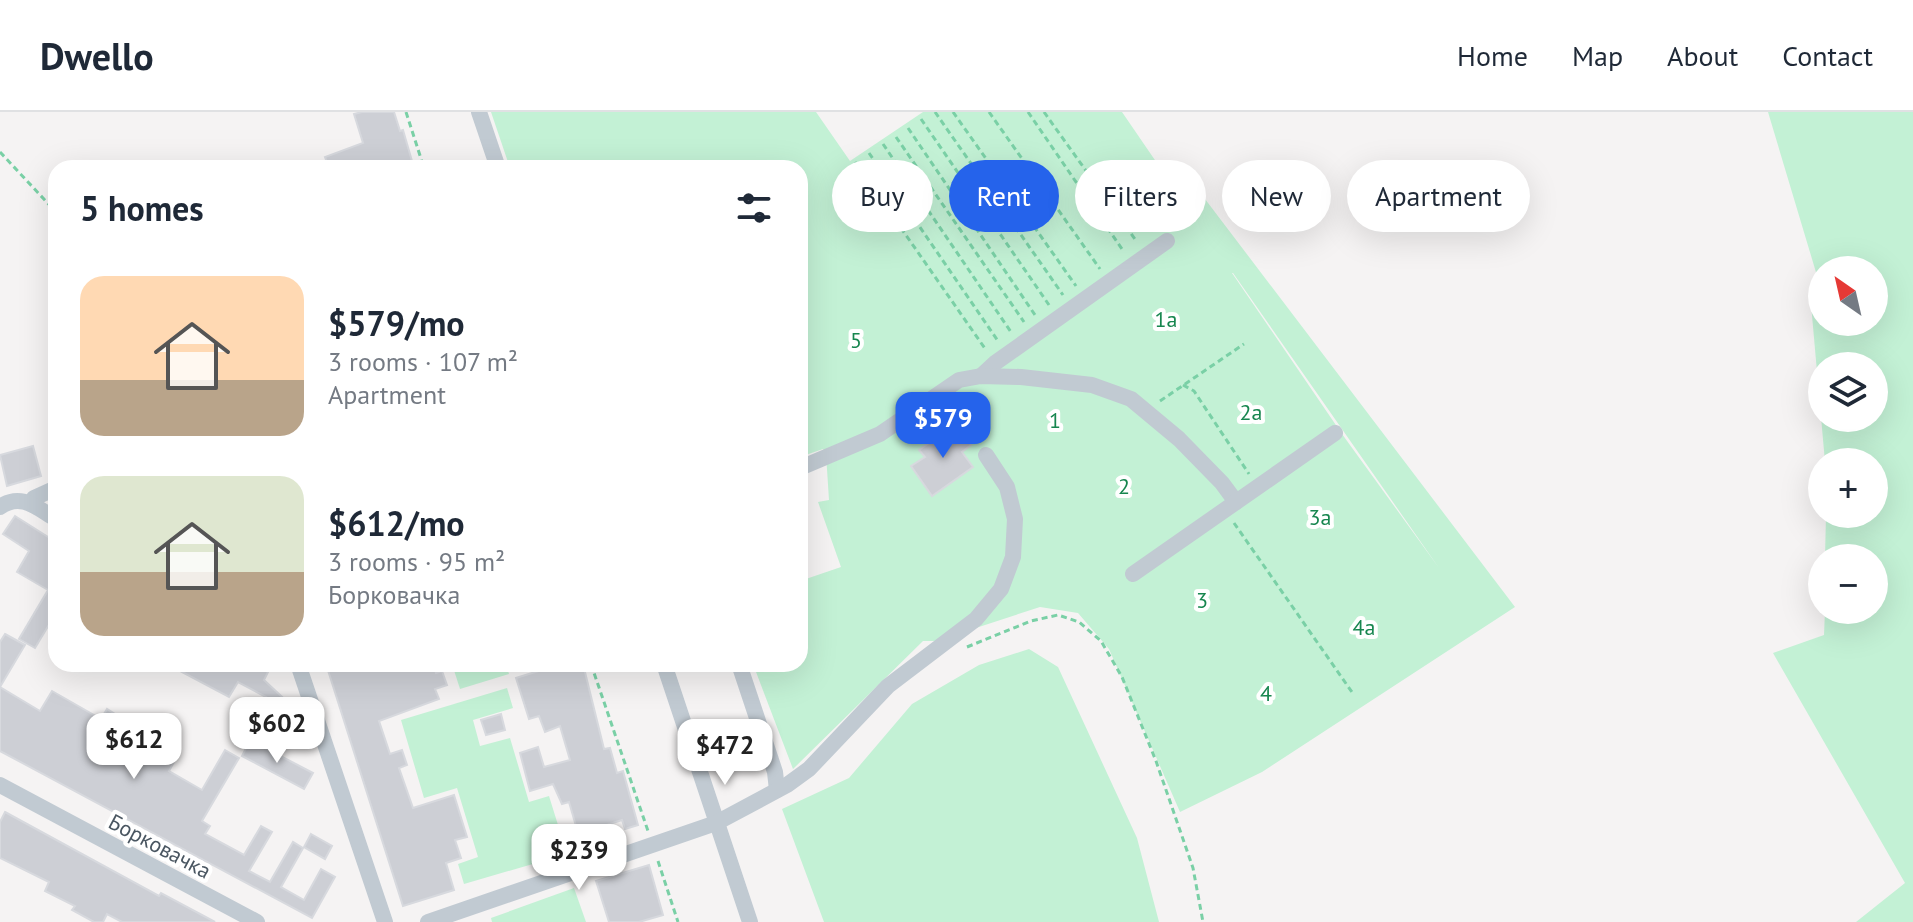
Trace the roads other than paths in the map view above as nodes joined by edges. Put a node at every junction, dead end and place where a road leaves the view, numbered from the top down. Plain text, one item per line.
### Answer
1 (479, 112) edge
2 (495, 160) edge
3 (1167, 241) dead end
4 (981, 376) junction
5 (1335, 433) dead end
6 (986, 455) dead end
7 (808, 465) edge
8 (48, 490) edge
9 (34, 505) junction
10 (1230, 506) junction
11 (0, 507) edge
12 (48, 514) edge
13 (1133, 574) dead end
14 (301, 672) edge
15 (667, 672) edge
16 (742, 672) edge
17 (0, 785) edge
18 (777, 790) junction
19 (716, 823) junction
20 (257, 922) edge
21 (385, 922) edge
22 (428, 922) edge
23 (750, 922) edge

1 - 2 street
3 - 4 street
4 - 7 street
4 - 10 street
5 - 10 street
6 - 18 street
8 - 9 street
9 - 11 street
9 - 12 street
10 - 13 street
14 - 21 street
15 - 19 street
16 - 18 street
17 - 20 street, Борковачка
18 - 19 street
19 - 22 street
19 - 23 street

